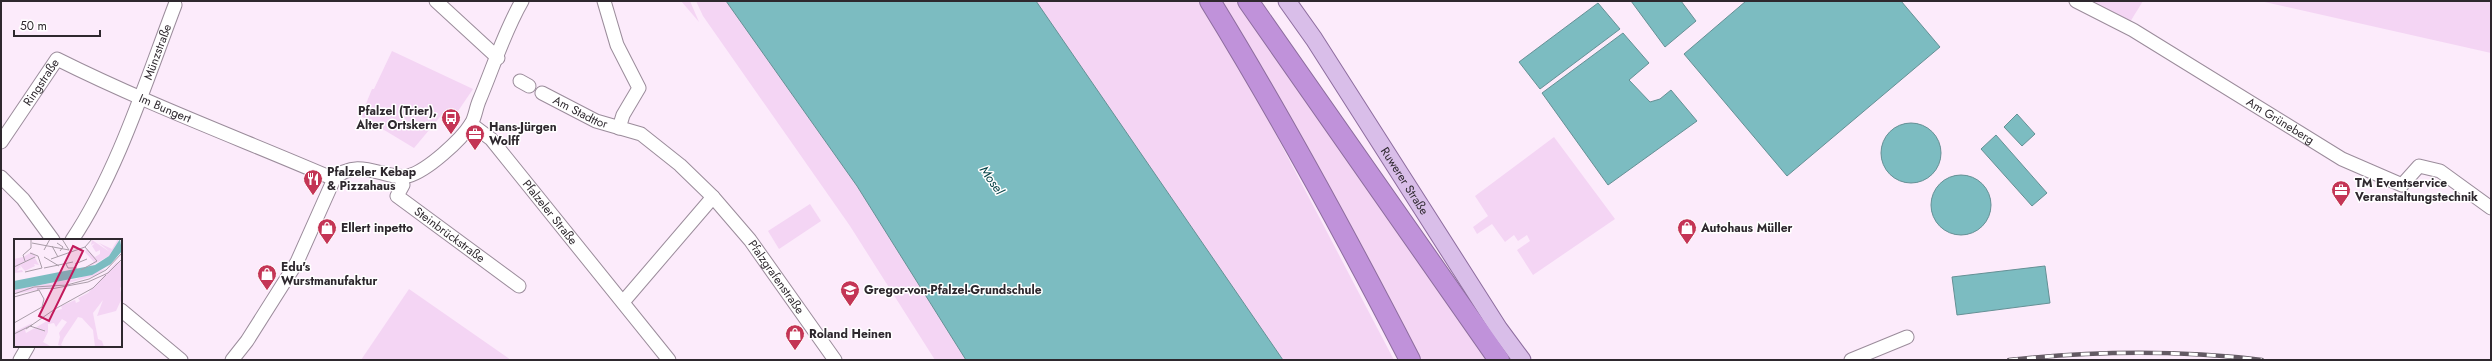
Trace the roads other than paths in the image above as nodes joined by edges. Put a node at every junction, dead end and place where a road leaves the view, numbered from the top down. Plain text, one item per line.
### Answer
1 (436, 1) edge
2 (522, 1) edge
3 (604, 1) edge
4 (1210, 1) edge
5 (1248, 1) edge
6 (1287, 1) edge
7 (2076, 1) edge
8 (175, 5) dead end
9 (498, 58) junction
10 (542, 93) dead end
11 (140, 99) junction
12 (471, 124) junction
13 (619, 128) junction
14 (1, 142) edge
15 (1, 177) edge
16 (401, 177) junction
17 (334, 179) junction
18 (713, 197) junction
19 (2486, 205) edge
20 (52, 239) edge
21 (73, 239) edge
22 (519, 286) dead end
23 (622, 302) junction
24 (122, 311) edge
25 (1907, 337) dead end
26 (27, 347) edge
27 (20, 360) edge
28 (182, 360) edge
29 (232, 360) edge
30 (670, 360) edge
31 (834, 360) edge
32 (1410, 360) edge
33 (1499, 360) edge
34 (1522, 360) edge
35 (1851, 360) edge

1 - 9 street
2 - 9 street
3 - 13 street
4 - 32 highway
5 - 33 highway
6 - 34 main road, Ruwerer Straße
7 - 19 street, Am Grüneberg
8 - 11 street, Münzstraße
9 - 12 street
10 - 13 street, Am Stadttor
11 - 14 street, Ringstraße
11 - 17 street, Im Bungert
11 - 21 street, Im Bungert
12 - 16 street
12 - 23 street, Pfalzeler Straße
13 - 18 street, Pfalzgrafenstraße
15 - 20 street
16 - 17 street
16 - 22 street, Steinbrückstraße
17 - 29 street
18 - 23 street
18 - 31 street, Pfalzgrafenstraße
23 - 30 street, Pfalzeler Straße
24 - 28 street
25 - 35 street
26 - 27 street

